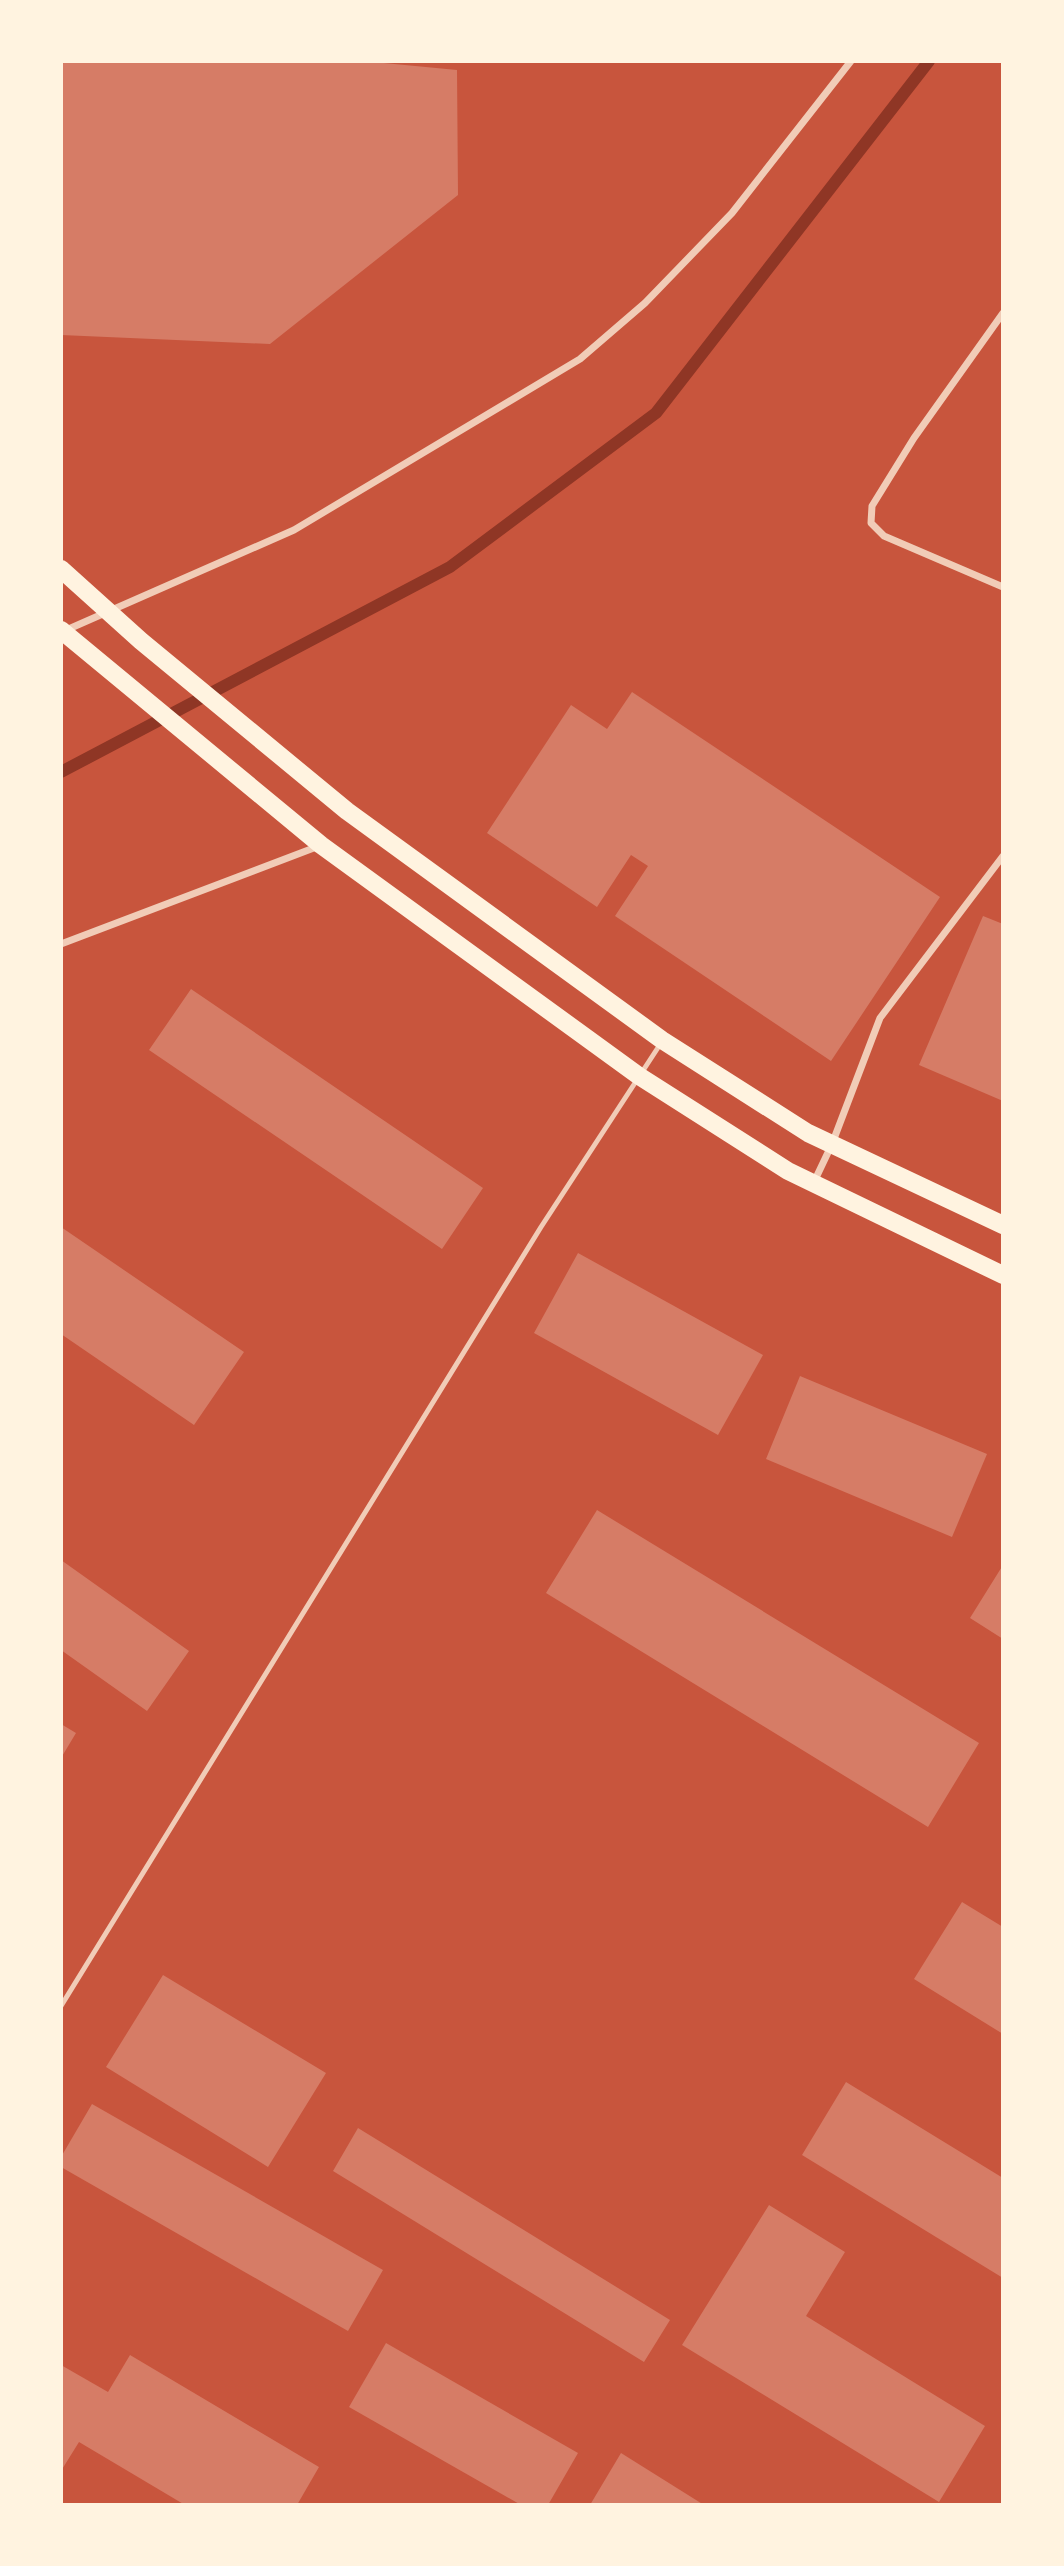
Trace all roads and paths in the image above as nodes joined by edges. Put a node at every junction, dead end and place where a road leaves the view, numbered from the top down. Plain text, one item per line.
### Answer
1 (851, 61) edge
2 (1003, 313) edge
3 (61, 569) edge
4 (1003, 587) edge
5 (112, 612) junction
6 (62, 631) edge
7 (321, 845) junction
8 (1003, 856) edge
9 (61, 944) edge
10 (662, 1040) junction
11 (639, 1076) junction
12 (832, 1144) junction
13 (814, 1183) junction
14 (1003, 1225) edge
15 (1003, 1275) edge
16 (61, 2006) edge

1 - 5 street
2 - 4 street
3 - 5 main road
5 - 6 street
5 - 10 main road
6 - 7 main road
7 - 9 street
7 - 11 main road
8 - 12 street
10 - 11 lane
10 - 12 main road
11 - 13 main road
11 - 16 lane
12 - 13 street
12 - 14 main road
13 - 15 main road

